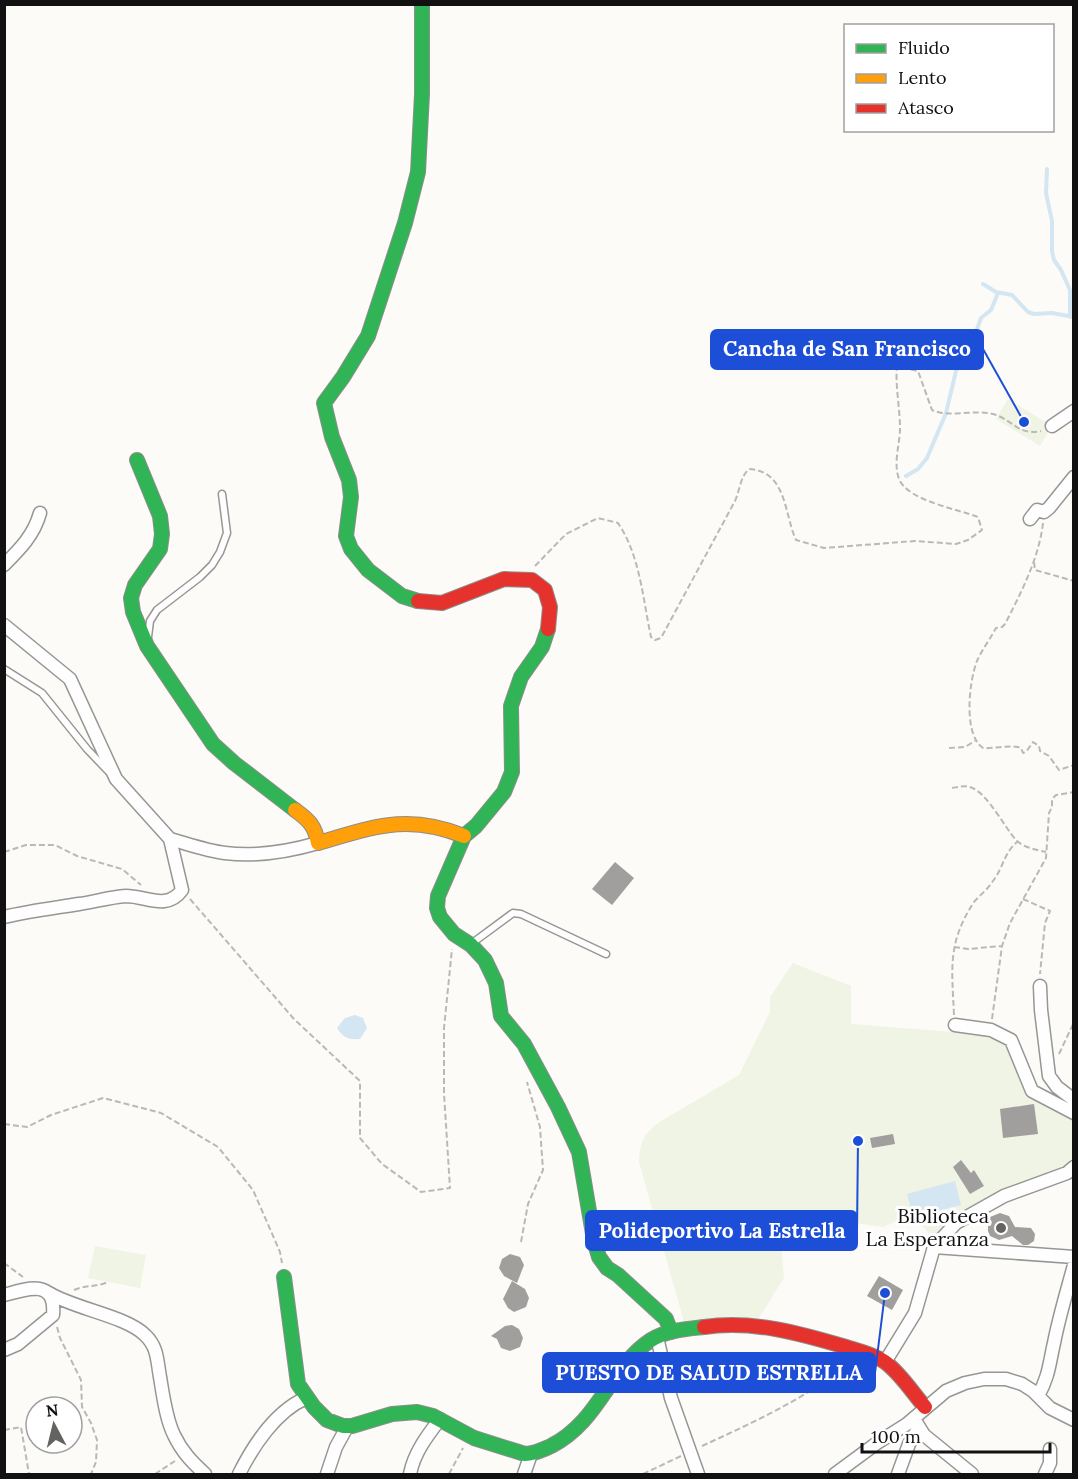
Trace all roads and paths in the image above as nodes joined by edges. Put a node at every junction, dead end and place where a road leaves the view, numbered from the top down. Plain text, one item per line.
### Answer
1 (422, 4) edge
2 (1074, 411) edge
3 (1052, 426) joint
4 (137, 460) dead end
5 (1074, 477) edge
6 (222, 494) dead end
7 (1044, 512) junction
8 (40, 513) dead end
9 (1030, 519) dead end
10 (1034, 559) junction
11 (4, 565) edge
12 (522, 578) junction
13 (1074, 581) edge
14 (4, 625) edge
15 (147, 646) junction
16 (4, 669) edge
17 (975, 741) junction
18 (949, 748) dead end
19 (1074, 765) edge
20 (116, 779) junction
21 (952, 788) dead end
22 (1074, 792) edge
23 (464, 836) junction
24 (170, 839) junction
25 (1017, 842) junction
26 (318, 843) junction
27 (4, 852) edge
28 (1046, 852) junction
29 (147, 890) dead end
30 (182, 890) junction
31 (1023, 899) junction
32 (4, 917) edge
33 (454, 934) junction
34 (471, 945) junction
35 (1002, 946) junction
36 (954, 947) junction
37 (606, 954) dead end
38 (1040, 986) joint
39 (1074, 1022) edge
40 (955, 1025) joint
41 (991, 1030) junction
42 (1058, 1056) dead end
43 (528, 1083) dead end
44 (1074, 1100) edge
45 (1074, 1113) edge
46 (4, 1124) edge
47 (1074, 1167) edge
48 (521, 1242) dead end
49 (934, 1247) junction
50 (1074, 1257) edge
51 (1074, 1265) edge
52 (284, 1277) joint
53 (108, 1282) dead end
54 (50, 1294) junction
55 (4, 1295) edge
56 (53, 1315) junction
57 (671, 1332) junction
58 (657, 1336) junction
59 (4, 1350) edge
60 (861, 1353) junction
61 (885, 1362) junction
62 (1038, 1396) junction
63 (306, 1398) junction
64 (925, 1407) junction
65 (440, 1419) junction
66 (1074, 1420) edge
67 (917, 1423) junction
68 (347, 1427) junction
69 (4, 1430) edge
70 (469, 1436) junction
71 (1050, 1449) dead end
72 (691, 1451) junction
73 (531, 1454) junction
74 (185, 1455) junction
75 (968, 1473) edge
76 (29, 1474) edge
77 (91, 1474) edge
78 (155, 1474) edge
79 (205, 1474) edge
80 (239, 1474) edge
81 (327, 1474) edge
82 (410, 1474) edge
83 (449, 1474) edge
84 (524, 1474) edge
85 (643, 1474) edge
86 (698, 1474) edge
87 (835, 1474) edge
88 (898, 1474) edge
89 (1045, 1474) edge

1 - 12 street
2 - 3 street
3 - 12 path
4 - 15 street
5 - 7 street
6 - 15 lane
7 - 9 street
7 - 10 path
8 - 11 street
10 - 13 path
10 - 17 path
12 - 23 street
14 - 20 street
15 - 26 street
16 - 20 lane
17 - 18 path
17 - 19 path
20 - 24 street
21 - 25 path
22 - 28 path
23 - 26 street
23 - 33 street
24 - 26 street
24 - 30 street
25 - 28 path
25 - 36 path
27 - 29 path
28 - 31 path
30 - 32 street
30 - 33 path
31 - 35 path
31 - 38 path
33 - 34 street
34 - 37 lane
34 - 57 street
35 - 36 path
35 - 41 path
36 - 40 path
38 - 44 street
39 - 42 path
40 - 41 street
41 - 45 street
43 - 48 path
46 - 52 path
47 - 49 street
49 - 50 street
49 - 61 street
51 - 62 street
52 - 63 street
53 - 54 path
54 - 55 street
54 - 56 street
54 - 74 street
56 - 59 street
56 - 77 path
57 - 58 street
57 - 60 street
58 - 72 street
58 - 73 street
60 - 61 street
60 - 72 path
61 - 64 street
62 - 64 street
62 - 66 street
63 - 68 street
63 - 80 street
64 - 67 street
65 - 68 street
65 - 70 street
65 - 82 street
67 - 75 street
67 - 87 street
67 - 88 street
68 - 81 street
69 - 76 path
70 - 73 street
70 - 83 path
71 - 89 street
72 - 85 path
72 - 86 street
73 - 84 street
74 - 78 path
74 - 79 street

